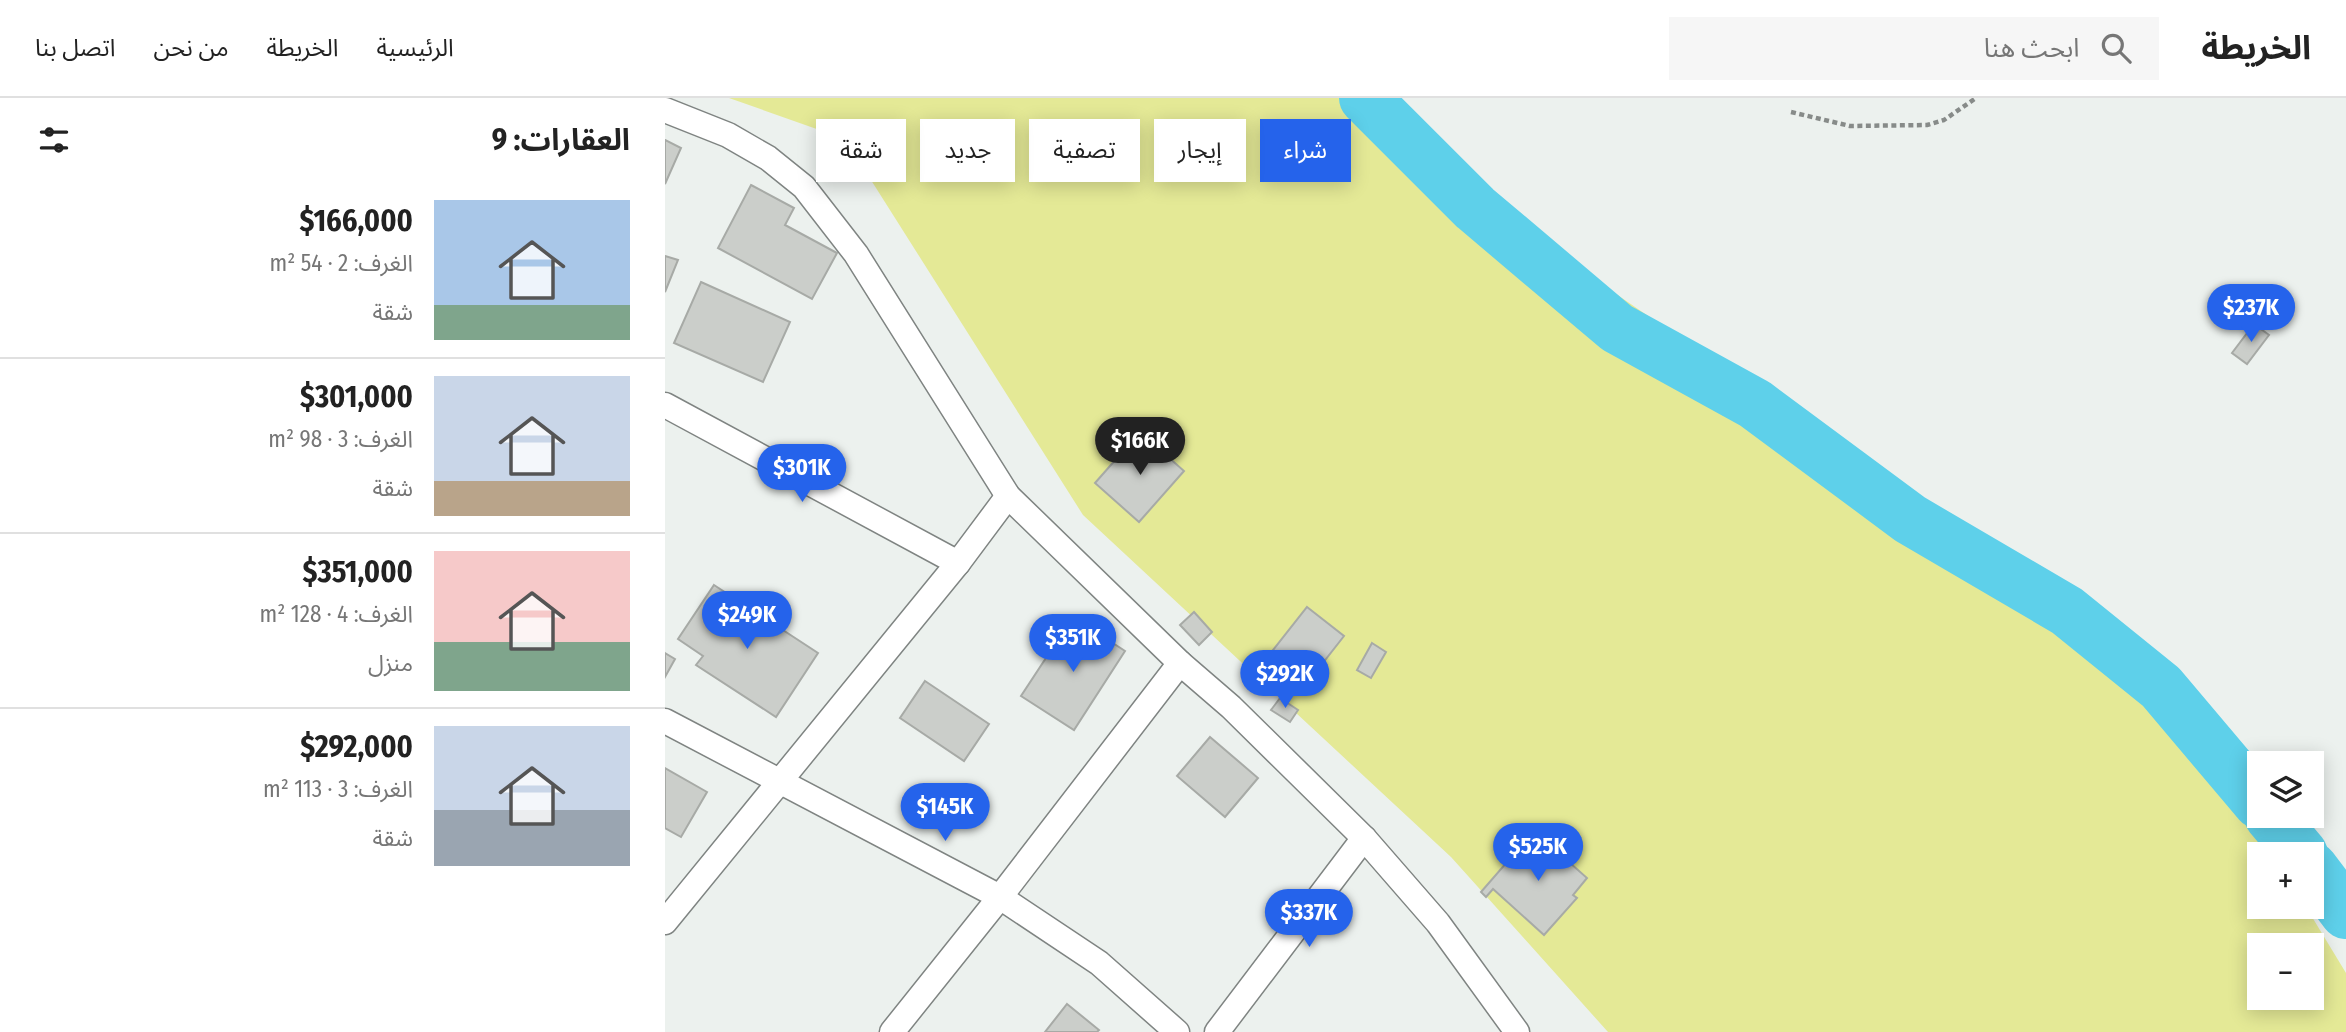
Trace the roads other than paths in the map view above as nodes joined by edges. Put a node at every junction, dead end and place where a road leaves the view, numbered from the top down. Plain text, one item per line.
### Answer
1 (665, 110) edge
2 (665, 405) edge
3 (1008, 496) junction
4 (958, 563) junction
5 (1180, 663) junction
6 (665, 721) edge
7 (779, 783) junction
8 (1364, 838) junction
9 (1000, 897) junction
10 (665, 922) edge
11 (892, 1032) edge
12 (1177, 1032) edge
13 (1217, 1032) edge
14 (1517, 1032) edge

1 - 3 street
2 - 4 street
3 - 4 street
3 - 5 street
4 - 7 street
5 - 8 street
5 - 9 street
6 - 7 street
7 - 9 street
7 - 10 street
8 - 13 street
8 - 14 street
9 - 11 street
9 - 12 street

